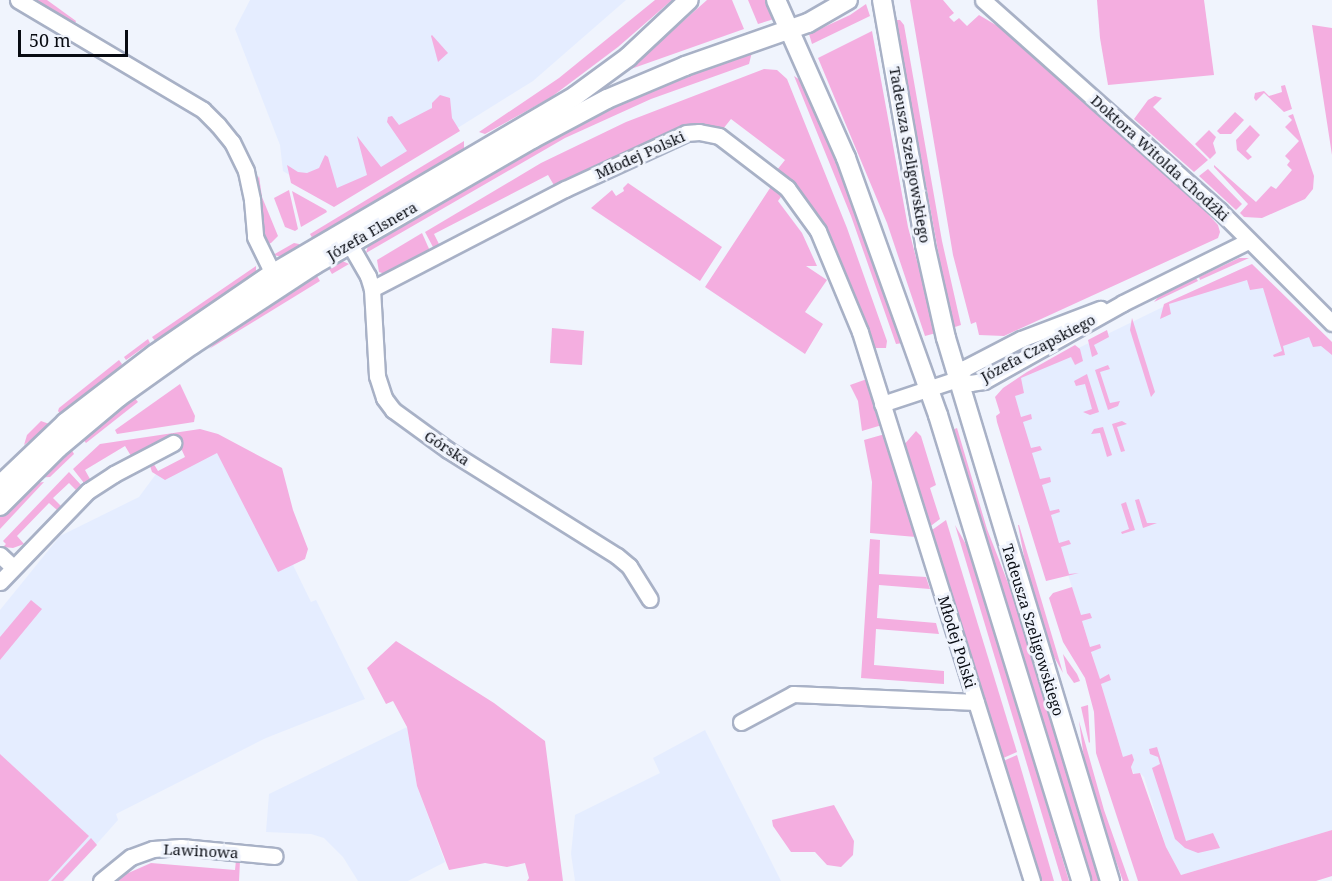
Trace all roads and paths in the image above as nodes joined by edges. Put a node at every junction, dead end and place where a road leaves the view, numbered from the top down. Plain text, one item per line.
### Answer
1 (18, 0) edge
2 (689, 0) edge
3 (776, 0) edge
4 (848, 0) edge
5 (882, 0) edge
6 (983, 0) edge
7 (789, 30) junction
8 (346, 238) junction
9 (1248, 241) junction
10 (275, 280) junction
11 (372, 289) junction
12 (1332, 323) edge
13 (957, 379) junction
14 (928, 388) junction
15 (882, 404) junction
16 (173, 443) dead end
17 (0, 485) edge
18 (0, 506) edge
19 (0, 555) edge
20 (13, 567) junction
21 (0, 582) edge
22 (650, 598) dead end
23 (976, 702) junction
24 (741, 722) dead end
25 (275, 856) dead end
26 (101, 881) edge
27 (1032, 881) edge
28 (1081, 881) edge
29 (1110, 881) edge

1 - 10 street
2 - 8 street, Józefa Elsnera
3 - 7 street, Tadeusza Szeligowskiego
4 - 7 street, Józefa Elsnera
5 - 13 street, Tadeusza Szeligowskiego
6 - 9 street, Doktora Witolda Chodźki
7 - 8 street, Józefa Elsnera
7 - 14 street, Tadeusza Szeligowskiego
8 - 10 street, Józefa Elsnera
8 - 11 street, Górska
9 - 12 street, Doktora Witolda Chodźki
9 - 13 street, Józefa Czapskiego
10 - 17 street, Józefa Elsnera
10 - 18 street, Józefa Elsnera
11 - 15 street, Młodej Polski
11 - 22 street, Górska
13 - 14 street
13 - 29 street, Tadeusza Szeligowskiego
14 - 15 street
14 - 28 street, Tadeusza Szeligowskiego
15 - 23 street, Młodej Polski
16 - 20 street
19 - 20 street
20 - 21 street
23 - 24 street
23 - 27 street, Młodej Polski
25 - 26 street, Lawinowa

